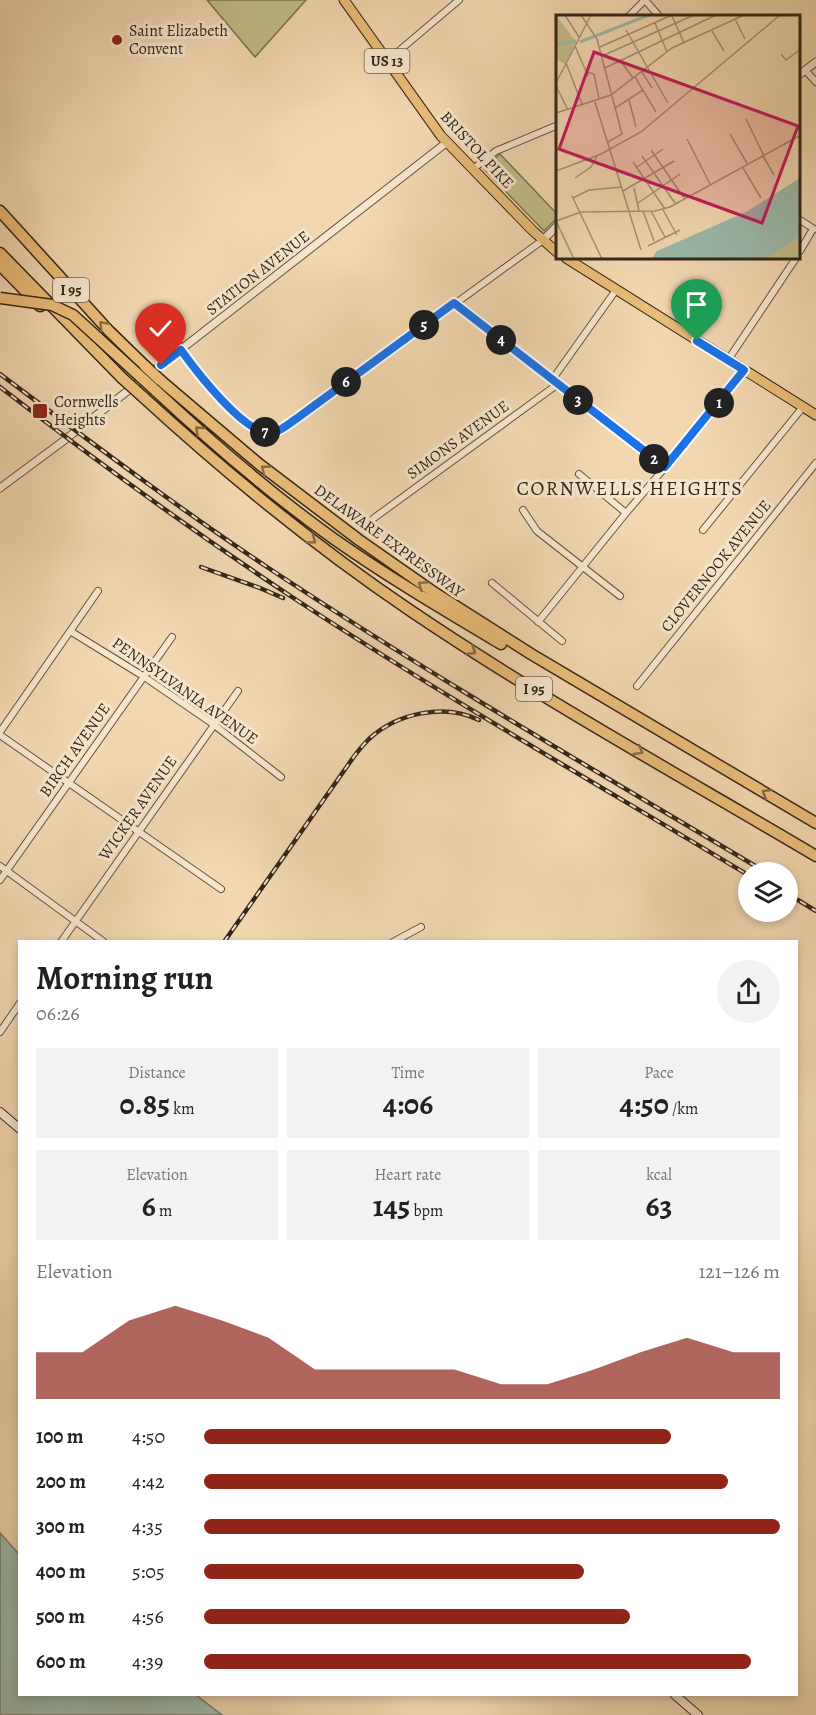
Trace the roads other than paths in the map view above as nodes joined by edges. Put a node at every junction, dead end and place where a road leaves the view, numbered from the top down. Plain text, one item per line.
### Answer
1 (344, 0) edge
2 (459, 0) edge
3 (630, 15) edge
4 (658, 15) edge
5 (387, 61) junction
6 (816, 63) edge
7 (802, 72) edge
8 (816, 82) edge
9 (556, 126) edge
10 (446, 142) junction
11 (473, 169) junction
12 (0, 212) edge
13 (801, 221) edge
14 (556, 227) edge
15 (814, 230) edge
16 (543, 240) junction
17 (556, 250) edge
18 (801, 250) edge
19 (0, 253) edge
20 (569, 260) edge
21 (795, 260) edge
22 (0, 265) edge
23 (616, 290) junction
24 (0, 298) edge
25 (454, 303) junction
26 (74, 331) junction
27 (181, 350) junction
28 (728, 360) junction
29 (744, 370) junction
30 (555, 382) junction
31 (157, 385) junction
32 (803, 407) junction
33 (816, 416) edge
34 (816, 463) edge
35 (665, 467) junction
36 (579, 474) dead end
37 (0, 488) edge
38 (523, 510) dead end
39 (626, 513) junction
40 (374, 518) dead end
41 (703, 530) dead end
42 (582, 568) junction
43 (492, 583) dead end
44 (98, 591) dead end
45 (620, 596) dead end
46 (538, 622) junction
47 (70, 630) junction
48 (172, 637) dead end
49 (562, 641) dead end
50 (143, 676) junction
51 (637, 686) dead end
52 (238, 691) dead end
53 (213, 724) junction
54 (0, 733) edge
55 (281, 777) dead end
56 (69, 783) junction
57 (816, 823) edge
58 (139, 831) junction
59 (816, 856) edge
60 (0, 866) edge
61 (7, 870) junction
62 (0, 880) edge
63 (221, 889) dead end
64 (77, 920) junction
65 (421, 927) dead end
66 (63, 940) edge
67 (102, 940) edge
68 (397, 940) edge
69 (18, 1006) edge
70 (0, 1032) edge
71 (0, 1112) edge
72 (18, 1127) edge
73 (676, 1696) edge
74 (698, 1715) edge

1 - 5 main road, BRISTOL PIKE / US 13
2 - 5 street
3 - 4 street
5 - 10 main road, BRISTOL PIKE / US 13
6 - 7 street
7 - 8 street
9 - 11 street
10 - 11 main road, BRISTOL PIKE / US 13
10 - 27 street, STATION AVENUE
11 - 16 main road, BRISTOL PIKE / US 13
31 -> 12 highway, I 95, bridge
13 - 15 street
14 - 16 street
15 - 18 street
16 - 17 main road, BRISTOL PIKE / US 13
16 - 25 street
19 - 26 highway, I 95
20 - 23 main road
21 - 28 street
22 - 26 highway
23 - 28 main road
23 - 30 street, SIMONS AVENUE
24 - 31 highway, bridge
25 - 27 street
25 - 30 street
26 -> 59 highway, I 95, bridge
27 - 37 street, STATION AVENUE
28 - 29 main road
29 - 32 main road
29 - 35 street
30 - 35 street
30 - 40 street, SIMONS AVENUE
57 -> 31 highway
32 - 33 main road
32 - 41 street
34 - 51 street, CLOVERNOOK AVENUE
35 - 39 street
36 - 39 street
38 - 42 street
39 - 42 street
42 - 45 street
42 - 46 street
43 - 46 street
44 - 47 street
46 - 49 street
47 - 50 street, PENNSYLVANIA AVENUE
47 - 54 street
48 - 50 street, BIRCH AVENUE
50 - 53 street, PENNSYLVANIA AVENUE
50 - 56 street, BIRCH AVENUE
52 - 53 street, WICKER AVENUE
53 - 55 street, PENNSYLVANIA AVENUE
53 - 58 street, WICKER AVENUE
54 - 56 street
56 - 58 street
56 - 61 street, BIRCH AVENUE
58 - 63 street
58 - 64 street, WICKER AVENUE
60 - 61 street
61 - 62 street, BIRCH AVENUE
61 - 64 street
64 - 66 street, WICKER AVENUE
64 - 67 street
65 - 68 street
69 - 70 street
71 - 72 main road
73 - 74 main road

